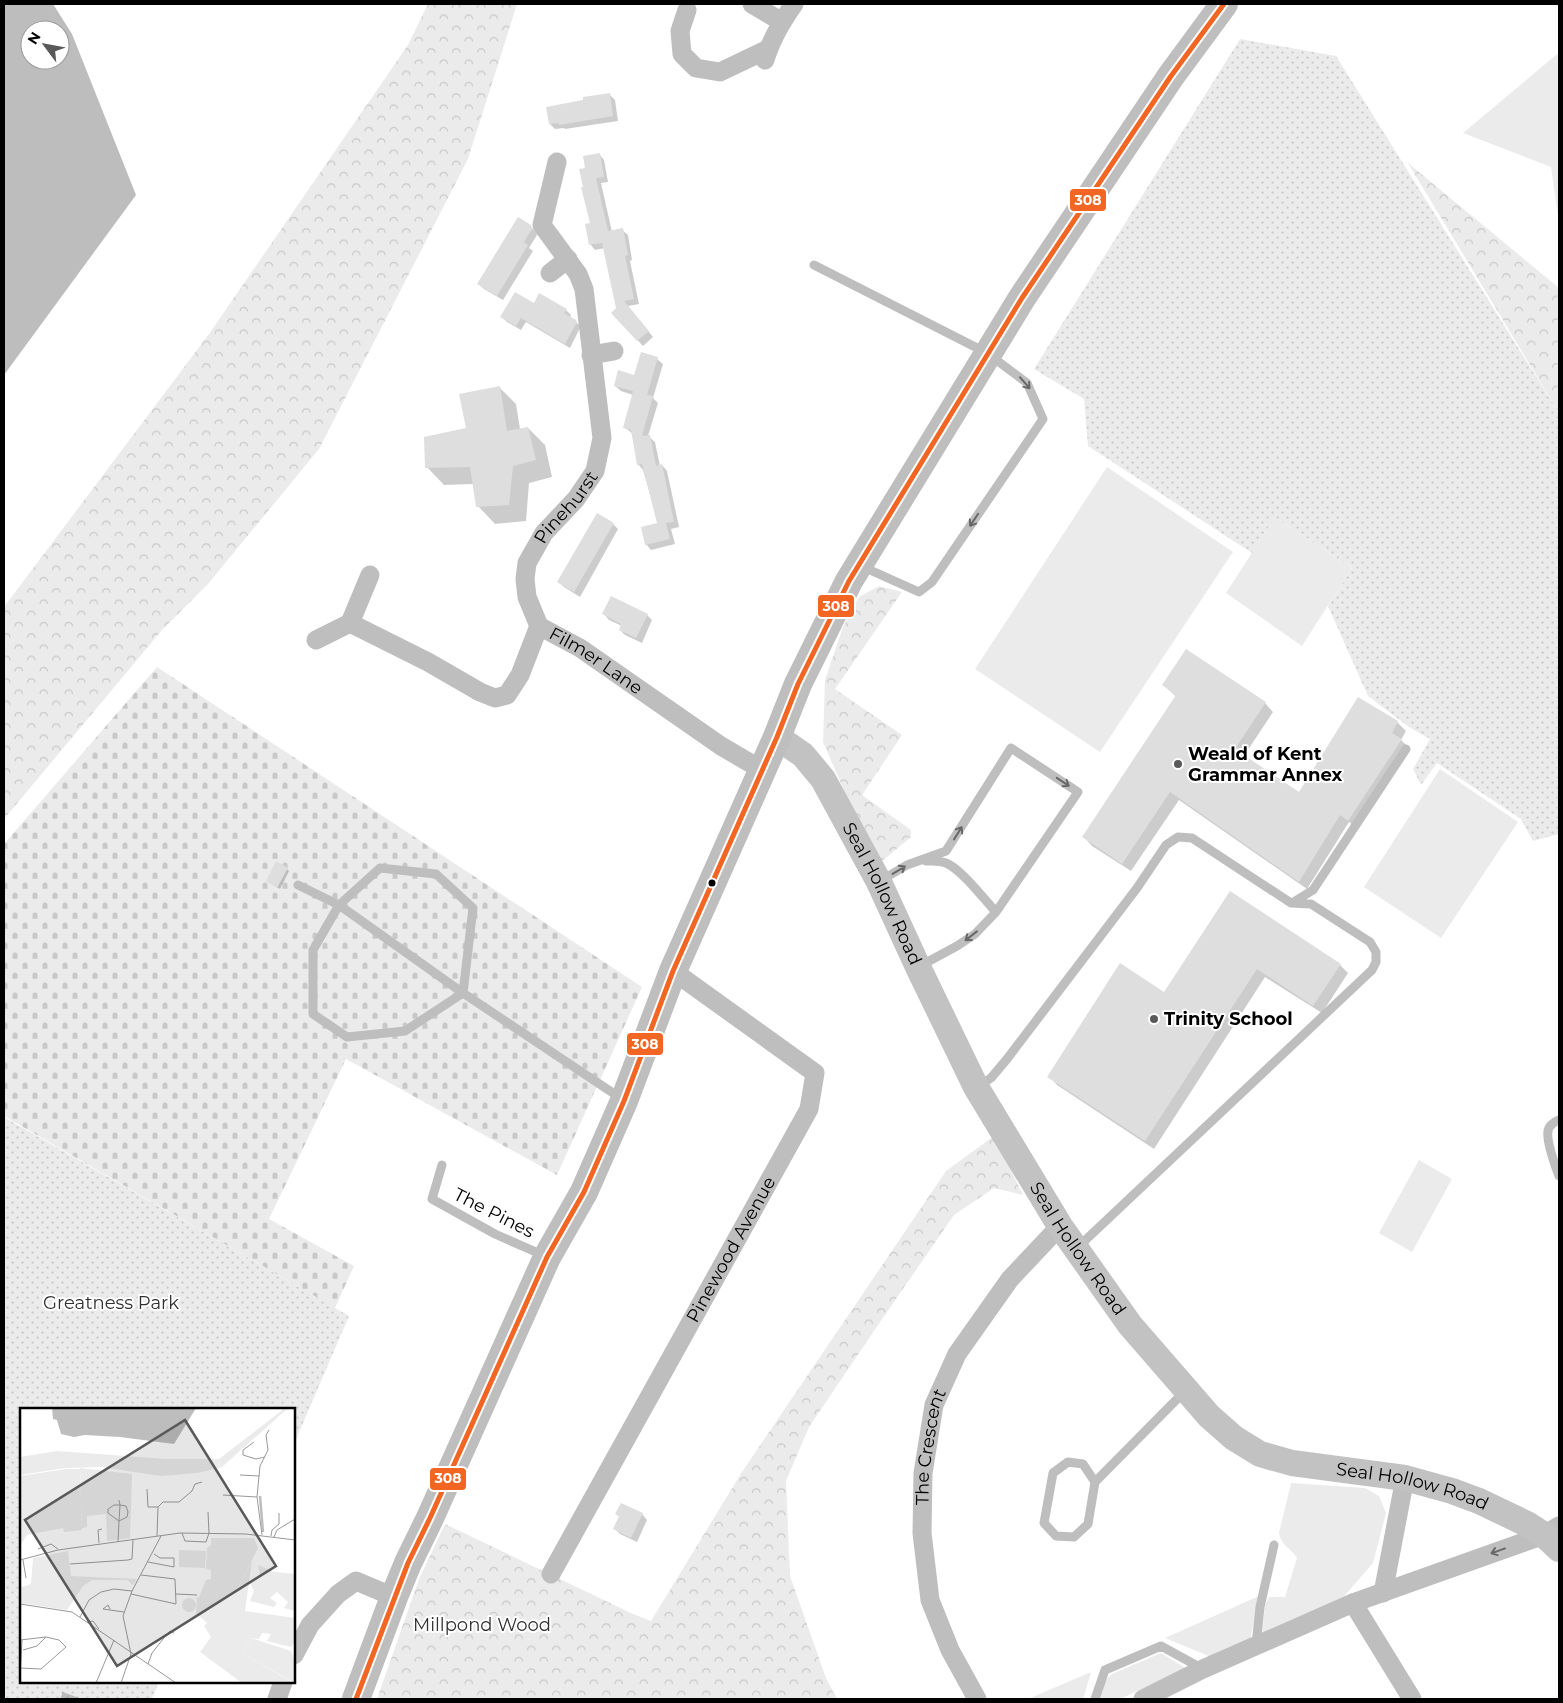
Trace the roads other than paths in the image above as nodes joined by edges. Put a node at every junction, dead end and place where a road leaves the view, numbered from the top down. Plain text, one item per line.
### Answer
1 (752, 4) edge
2 (794, 4) edge
3 (1224, 4) edge
4 (687, 10) dead end
5 (782, 22) junction
6 (557, 162) dead end
7 (568, 259) junction
8 (814, 265) dead end
9 (550, 273) dead end
10 (614, 351) dead end
11 (987, 353) junction
12 (590, 355) junction
13 (859, 565) junction
14 (370, 575) dead end
15 (350, 623) junction
16 (539, 626) junction
17 (316, 640) dead end
18 (777, 737) junction
19 (1406, 750) dead end
20 (762, 770) junction
21 (921, 861) junction
22 (879, 882) junction
23 (298, 885) dead end
24 (1292, 903) junction
25 (339, 905) junction
26 (996, 912) junction
27 (918, 967) junction
28 (673, 971) junction
29 (463, 993) junction
30 (976, 1087) junction
31 (624, 1101) junction
32 (1559, 1120) edge
33 (442, 1165) dead end
34 (1559, 1176) edge
35 (1060, 1226) junction
36 (1076, 1249) junction
37 (547, 1257) junction
38 (1186, 1390) junction
39 (1405, 1478) junction
40 (1095, 1482) junction
41 (1554, 1536) edge
42 (1274, 1545) dead end
43 (551, 1574) dead end
44 (1383, 1593) junction
45 (394, 1597) junction
46 (1354, 1603) junction
47 (1255, 1648) junction
48 (295, 1653) edge
49 (1203, 1669) junction
50 (283, 1683) edge
51 (277, 1699) edge
52 (356, 1699) edge
53 (977, 1699) edge
54 (1095, 1699) edge
55 (1143, 1699) edge
56 (1412, 1699) edge

1 - 5 street
2 - 5 street
3 - 11 highway
4 - 5 street
6 - 7 street, Pinehurst
7 - 9 street
7 - 12 street, Pinehurst
8 - 11 lane
10 - 12 street
11 - 13 highway
11 -> 13 lane
12 - 16 street, Pinehurst
13 - 18 highway
14 - 15 street
15 - 16 street, Filmer Lane
15 - 17 street
16 - 20 street, Filmer Lane
18 - 20 highway
18 - 22 main road, Seal Hollow Road
19 - 24 lane
20 - 28 highway
22 -> 21 lane
21 - 26 lane
21 -> 26 lane
22 - 27 main road, Seal Hollow Road
23 - 25 lane
24 - 30 lane
24 - 36 lane
25 - 29 lane
25 - 29 lane
25 - 29 lane
26 -> 27 lane
27 - 30 main road, Seal Hollow Road
28 - 31 highway
28 - 43 street, Pinewood Avenue
29 - 31 lane
30 - 35 main road, Seal Hollow Road
31 - 37 highway
32 - 34 lane
33 - 37 lane, The Pines
35 - 36 main road, Seal Hollow Road
35 - 53 street, The Crescent
36 - 38 main road, Seal Hollow Road
37 - 45 highway
38 - 39 main road, Seal Hollow Road
38 - 40 lane
39 - 41 main road, Seal Hollow Road
39 - 44 street
40 - 40 lane
41 -> 44 street
42 - 47 lane
44 - 46 street
45 - 48 street
45 - 52 highway
46 - 47 street
46 - 56 street
47 - 49 street
49 - 54 lane
49 - 55 street
50 - 51 street

